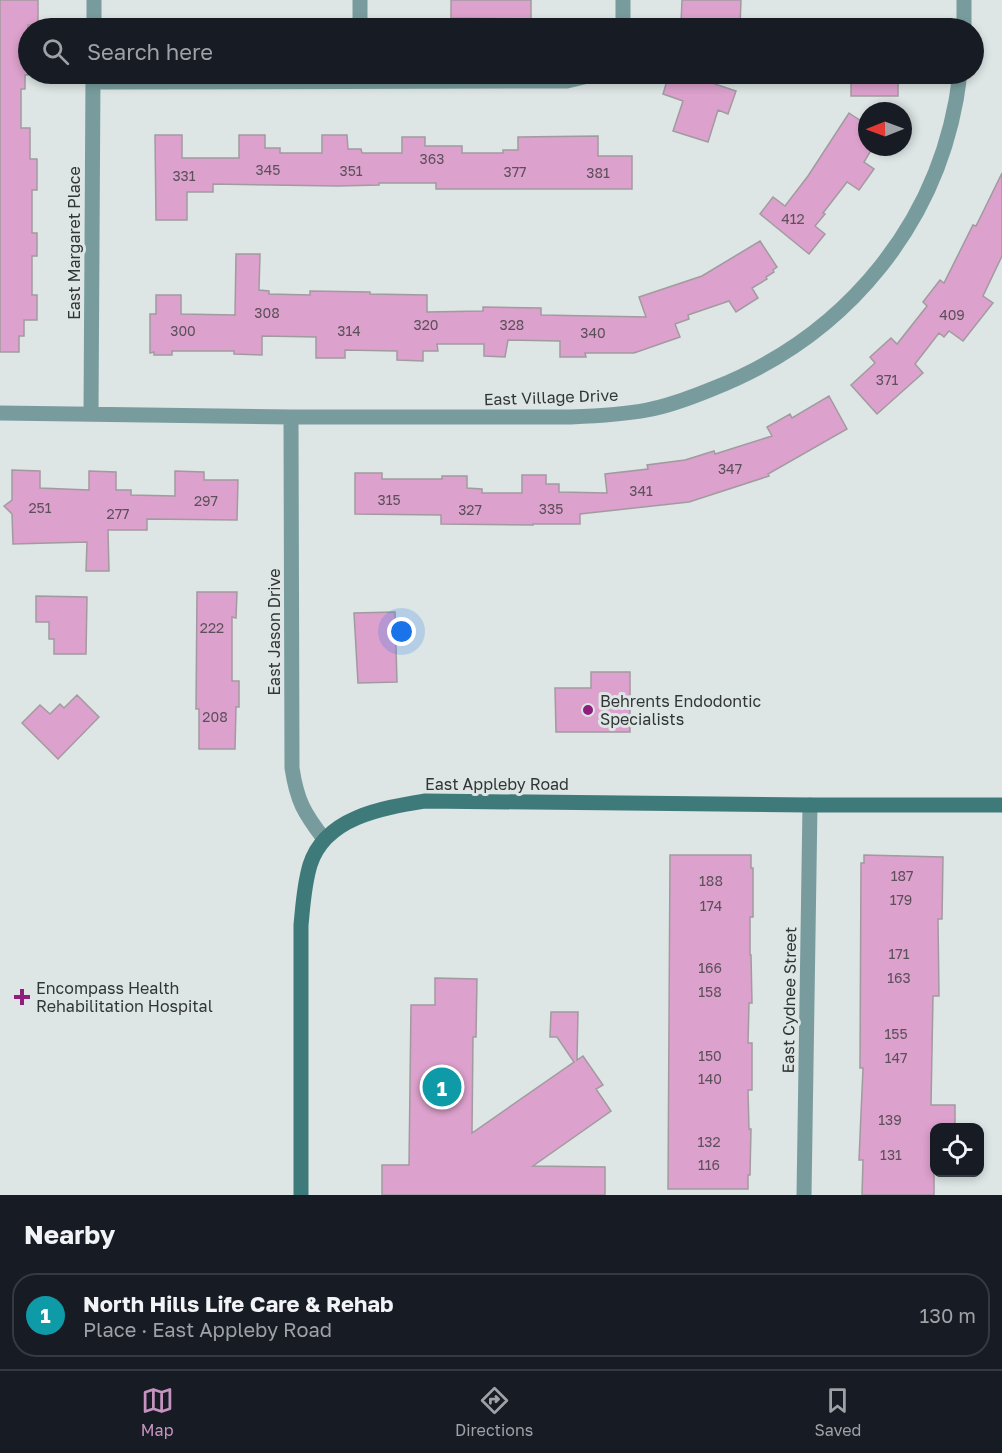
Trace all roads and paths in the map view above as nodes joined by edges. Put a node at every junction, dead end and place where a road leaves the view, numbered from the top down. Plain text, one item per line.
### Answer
1 (94, 0) edge
2 (360, 0) edge
3 (623, 0) edge
4 (964, 0) edge
5 (94, 18) edge
6 (360, 18) edge
7 (623, 18) edge
8 (964, 18) edge
9 (93, 84) edge
10 (958, 84) edge
11 (0, 413) edge
12 (91, 413) junction
13 (291, 417) junction
14 (810, 805) junction
15 (1002, 805) edge
16 (324, 839) junction
17 (301, 1195) edge
18 (804, 1195) edge

1 - 5 street
2 - 6 street
3 - 7 street
4 - 8 street
9 - 12 street, East Margaret Place
10 - 13 street, East Village Drive
11 - 12 street, East Village Drive
12 - 13 street, East Village Drive
13 - 16 street, East Jason Drive
14 - 15 street, East Appleby Road
14 - 16 street, East Appleby Road
14 - 18 street, East Cydnee Street
16 - 17 street, East Appleby Road

